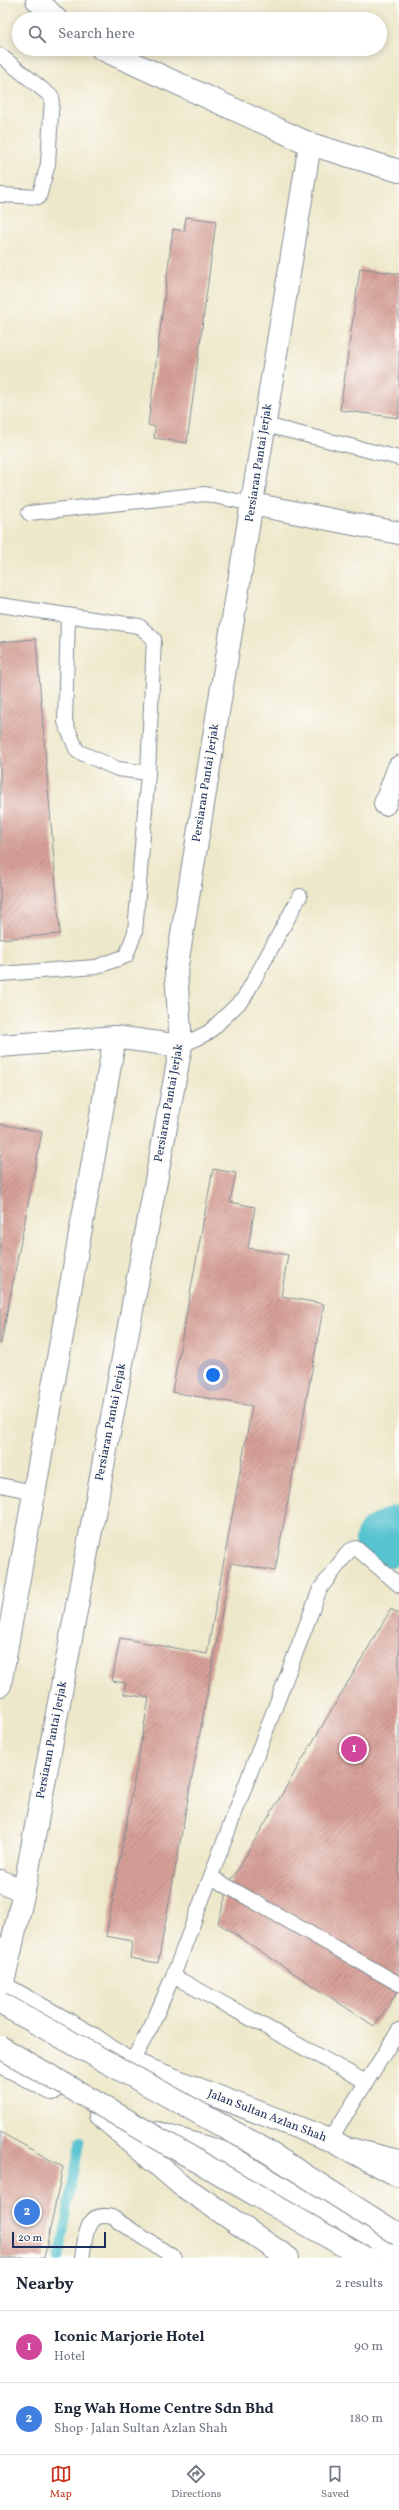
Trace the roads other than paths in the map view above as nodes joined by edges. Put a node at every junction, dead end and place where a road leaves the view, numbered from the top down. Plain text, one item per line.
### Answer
1 (0, 56) edge
2 (117, 56) edge
3 (310, 144) junction
4 (399, 172) edge
5 (0, 195) edge
6 (265, 425) junction
7 (399, 458) edge
8 (252, 504) junction
9 (29, 513) dead end
10 (399, 533) edge
11 (0, 605) edge
12 (68, 617) junction
13 (399, 767) edge
14 (148, 773) junction
15 (385, 804) dead end
16 (300, 896) dead end
17 (0, 974) edge
18 (115, 1037) junction
19 (0, 1046) edge
20 (181, 1046) junction
21 (0, 1485) edge
22 (34, 1492) junction
23 (399, 1586) edge
24 (0, 1685) edge
25 (211, 1877) junction
26 (0, 1881) edge
27 (24, 1892) junction
28 (173, 1976) junction
29 (399, 1984) edge
30 (1, 1992) edge
31 (399, 2030) edge
32 (0, 2047) edge
33 (0, 2061) edge
34 (130, 2063) junction
35 (366, 2082) junction
36 (100, 2115) junction
37 (330, 2140) junction
38 (399, 2157) edge
39 (399, 2176) edge
40 (399, 2235) edge
41 (399, 2240) edge
42 (82, 2258) edge
43 (175, 2258) edge
44 (288, 2258) edge
45 (365, 2258) edge
46 (397, 2258) edge

1 - 5 lane
2 - 3 main road
3 - 4 main road
3 - 6 main road, Persiaran Pantai Jerjak
6 - 7 lane
6 - 8 main road, Persiaran Pantai Jerjak
8 - 9 lane
8 - 10 main road
8 - 20 main road, Persiaran Pantai Jerjak
11 - 12 lane
12 - 14 lane
12 - 14 lane
13 - 15 main road
14 - 17 lane
16 - 20 lane
18 - 19 main road
18 - 20 main road
18 - 22 main road
20 - 27 main road, Persiaran Pantai Jerjak
21 - 22 lane
22 - 24 main road
23 - 25 lane
25 - 28 lane
25 - 29 lane
26 - 27 main road
27 - 30 main road, Persiaran Pantai Jerjak
28 - 34 lane
28 - 35 lane
30 - 34 main road, Jalan Sultan Azlan Shah
30 - 40 main road, Jalan Sultan Azlan Shah, bridge
31 - 35 lane
32 - 45 main road, bridge
33 - 36 main road
34 - 37 main road, Jalan Sultan Azlan Shah
34 - 41 main road, Jalan Sultan Azlan Shah
35 - 37 lane
36 - 44 main road
36 - 46 main road
37 - 38 lane
37 - 39 main road, Jalan Sultan Azlan Shah
42 - 43 lane

